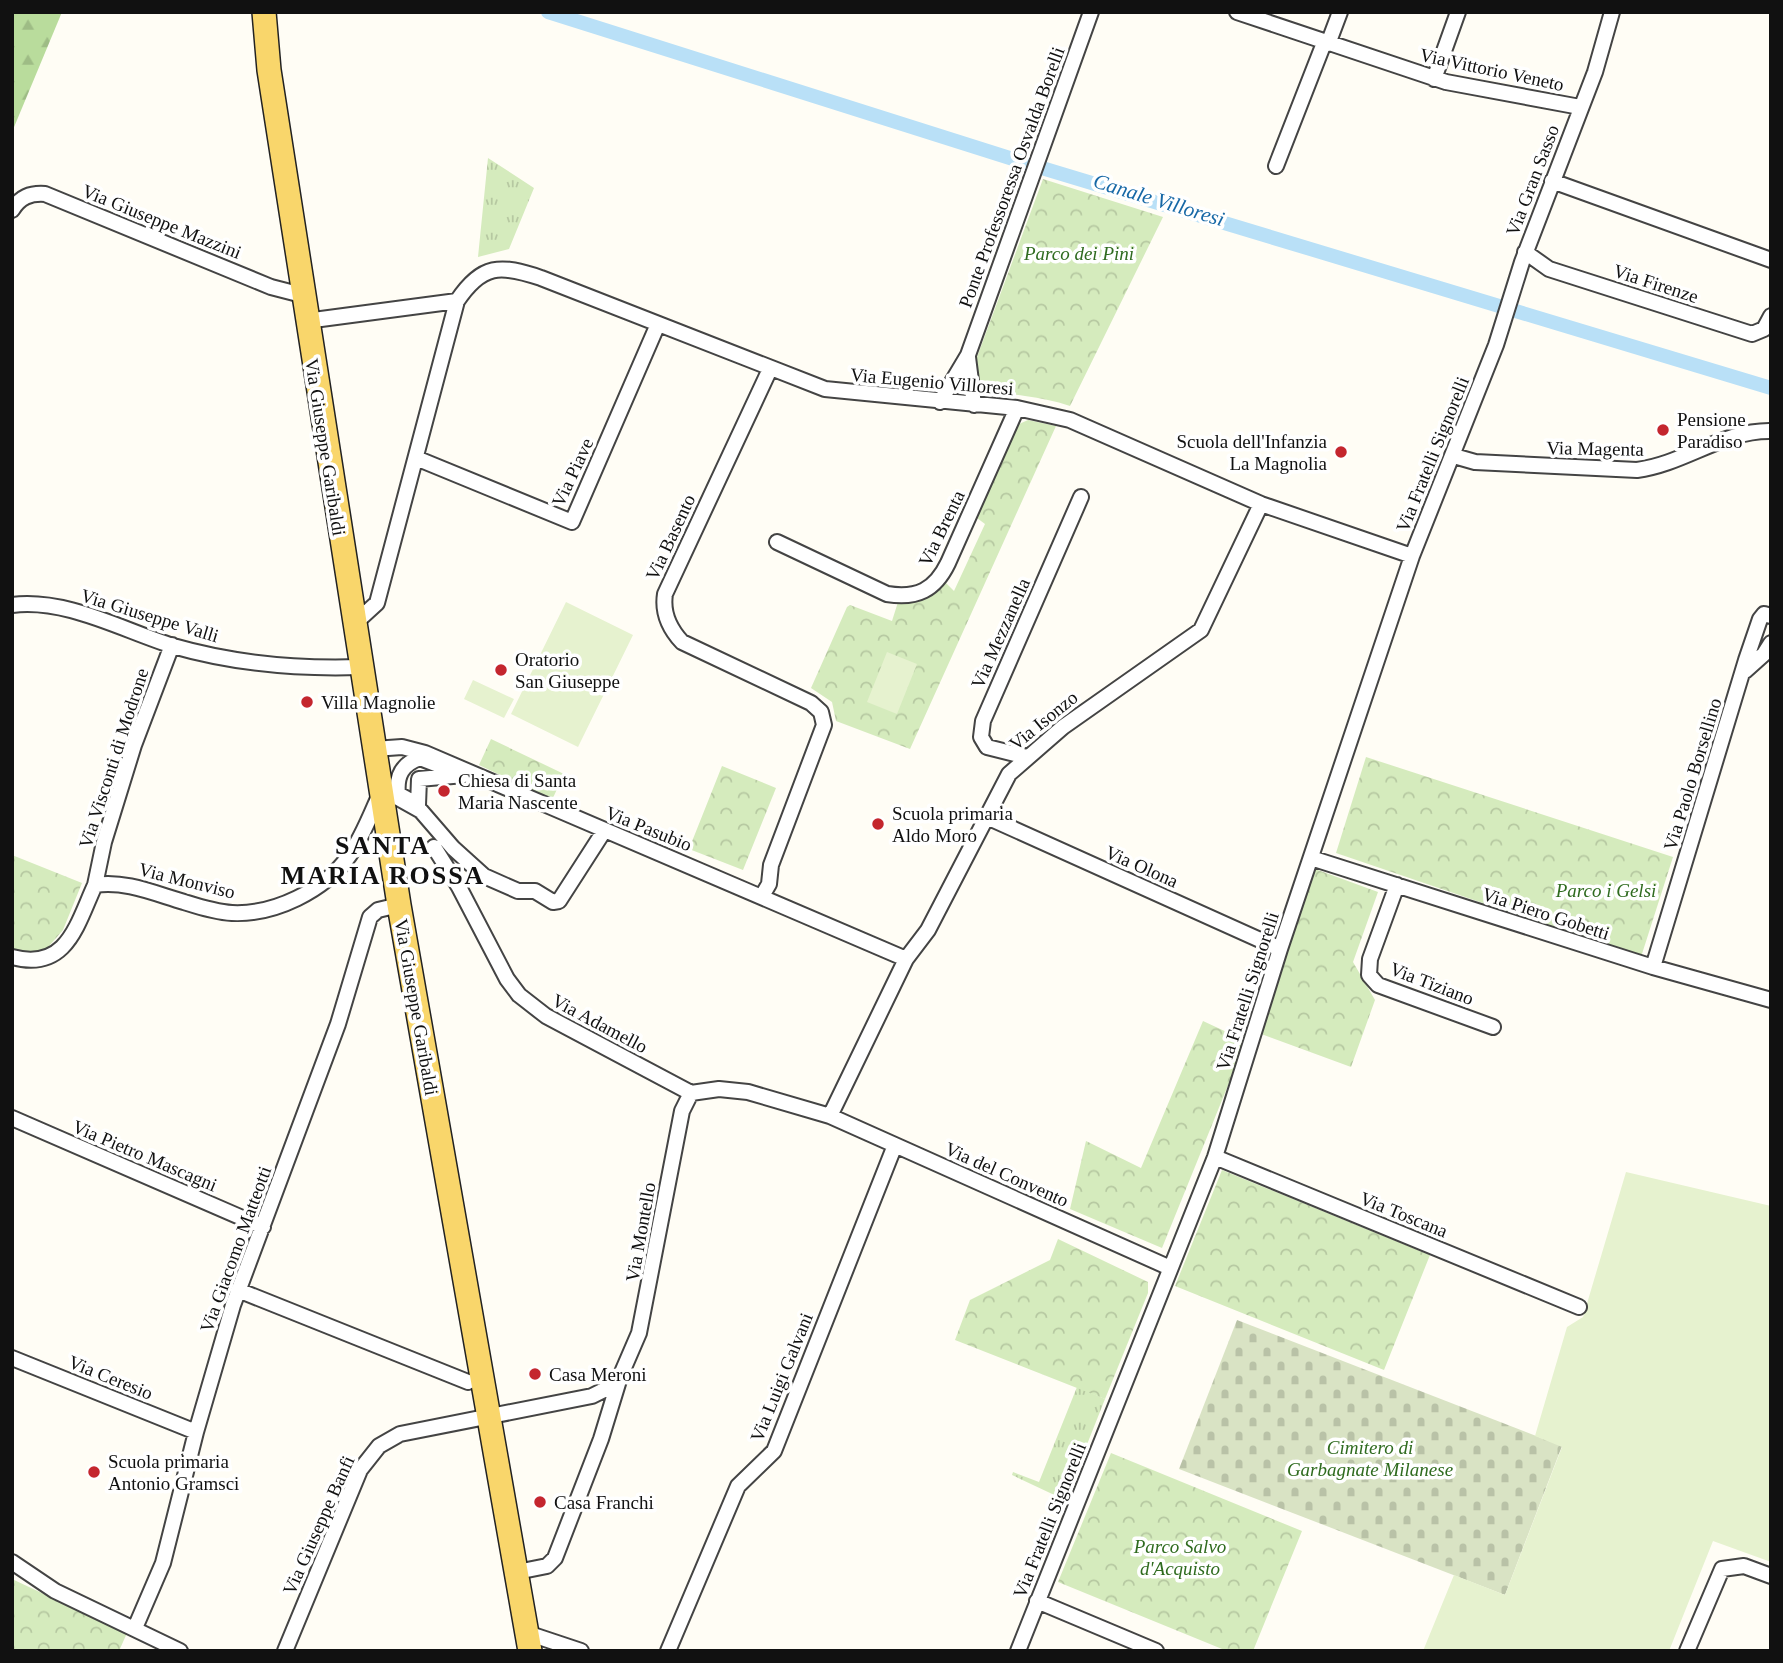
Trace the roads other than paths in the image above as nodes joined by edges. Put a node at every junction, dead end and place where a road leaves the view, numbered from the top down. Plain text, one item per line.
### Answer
1 (255, 12) edge
2 (264, 12) edge
3 (1091, 12) edge
4 (1237, 12) edge
5 (1340, 12) edge
6 (1458, 12) edge
7 (1612, 12) edge
8 (1326, 44) junction
9 (269, 70) junction
10 (1434, 79) junction
11 (1580, 107) junction
12 (1276, 166) dead end
13 (1552, 181) junction
14 (12, 210) edge
15 (1525, 251) junction
16 (1771, 260) edge
17 (302, 295) junction
18 (457, 301) junction
19 (1771, 316) edge
20 (306, 320) junction
21 (658, 324) junction
22 (1498, 338) joint
23 (968, 355) junction
24 (770, 369) junction
25 (940, 402) junction
26 (974, 405) junction
27 (1017, 408) junction
28 (1771, 431) edge
29 (1454, 456) junction
30 (416, 458) junction
31 (1081, 497) dead end
32 (1261, 503) junction
33 (777, 542) dead end
34 (1412, 556) junction
35 (12, 605) edge
36 (1771, 616) edge
37 (354, 624) junction
38 (1771, 643) edge
39 (172, 645) junction
40 (360, 667) junction
41 (1744, 672) junction
42 (374, 749) junction
43 (1027, 757) junction
44 (420, 758) joint
45 (380, 790) junction
46 (987, 817) junction
47 (604, 831) junction
48 (433, 847) dead end
49 (1311, 858) junction
50 (95, 884) junction
51 (1396, 885) junction
52 (758, 894) junction
53 (399, 905) junction
54 (1280, 949) junction
55 (12, 957) edge
56 (906, 959) junction
57 (1653, 967) junction
58 (1771, 1000) edge
59 (1493, 1027) dead end
60 (691, 1093) junction
61 (831, 1116) junction
62 (12, 1118) edge
63 (895, 1145) junction
64 (1215, 1157) junction
65 (263, 1227) junction
66 (1168, 1267) junction
67 (238, 1290) junction
68 (1579, 1307) dead end
69 (12, 1358) edge
70 (620, 1377) junction
71 (468, 1382) dead end
72 (490, 1417) junction
73 (196, 1432) junction
74 (12, 1562) edge
75 (517, 1572) junction
76 (1771, 1576) edge
77 (1037, 1601) junction
78 (135, 1628) junction
79 (529, 1642) edge
80 (180, 1651) edge
81 (285, 1651) edge
82 (582, 1651) edge
83 (668, 1651) edge
84 (1018, 1651) edge
85 (1156, 1651) edge
86 (1687, 1651) edge

1 - 9 main road, Via Giuseppe Garibaldi
2 - 9 main road, Via Giuseppe Garibaldi
3 - 23 street, Ponte Professoressa Osvalda Borelli
4 - 8 street, Via Vittorio Veneto
5 - 8 street
6 - 10 street
7 - 11 street, Via Gran Sasso
8 - 10 street, Via Vittorio Veneto
8 - 12 street
9 - 17 main road, Via Giuseppe Garibaldi
10 - 11 street, Via Vittorio Veneto
11 - 13 street, Via Gran Sasso
13 - 15 street, Via Gran Sasso
13 - 16 street
14 - 17 street, Via Giuseppe Mazzini
15 - 19 street, Via Firenze
15 - 22 street, Via Gran Sasso
17 - 20 main road, Via Giuseppe Garibaldi
18 - 20 street
18 - 21 street, Via Eugenio Villoresi
18 - 30 street, Via Eugenio Villoresi
20 - 37 main road, Via Giuseppe Garibaldi
21 - 24 street, Via Eugenio Villoresi
21 - 30 street, Via Piave
22 - 29 street, Via Fratelli Signorelli
23 - 25 street, Ponte Professoressa Osvalda Borelli
23 - 26 street, Ponte Professoressa Osvalda Borelli
24 - 25 street, Via Eugenio Villoresi
24 - 52 street, Via Basento
25 - 26 street, Via Eugenio Villoresi
26 - 27 street, Via Eugenio Villoresi
27 - 32 street, Via Eugenio Villoresi
27 - 33 street, Via Brenta
28 - 29 street, Via Magenta
29 - 34 street, Via Fratelli Signorelli
30 - 37 street, Via Eugenio Villoresi
31 - 43 street, Via Mezzanella
32 - 34 street, Via Eugenio Villoresi
32 - 43 street, Via Isonzo
34 - 49 street, Via Fratelli Signorelli
35 - 39 street, Via Giuseppe Valli
36 - 41 street, Via Paolo Borsellino
37 - 40 main road, Via Giuseppe Garibaldi
38 - 41 street, Via Paolo Borsellino
39 - 40 street, Via Giuseppe Valli
39 - 50 street, Via Visconti di Modrone
40 - 42 main road, Via Giuseppe Garibaldi
41 - 57 street, Via Paolo Borsellino
42 - 45 main road, Via Giuseppe Garibaldi
42 - 47 street, Via Pasubio
43 - 46 street, Via Isonzo
44 - 44 street
45 - 47 street
45 - 50 street, Via Monviso
45 - 53 main road, Via Giuseppe Garibaldi
46 - 54 street, Via Olona
46 - 56 street, Via Isonzo
47 - 52 street, Via Pasubio
48 - 60 street, Via Adamello
49 - 51 street, Via Piero Gobetti
49 - 54 street, Via Fratelli Signorelli
50 - 55 street
51 - 57 street, Via Piero Gobetti
51 - 59 street, Via Tiziano
52 - 56 street, Via Pasubio
53 - 65 street, Via Giacomo Matteotti
53 - 72 main road, Via Giuseppe Garibaldi
54 - 64 street, Via Fratelli Signorelli
56 - 61 street, Via Isonzo
57 - 58 street, Via Piero Gobetti
60 - 61 street
60 - 70 street, Via Montello
61 - 63 street, Via del Convento
62 - 65 street, Via Pietro Mascagni
63 - 66 street, Via del Convento
63 - 83 street, Via Luigi Galvani
64 - 66 street, Via Fratelli Signorelli
64 - 68 street, Via Toscana
65 - 67 street, Via Giacomo Matteotti
66 - 77 street, Via Fratelli Signorelli
67 - 71 street
67 - 73 street, Via Giacomo Matteotti
69 - 73 street, Via Ceresio
70 - 72 street
70 - 75 street, Via Montello
72 - 75 main road, Via Giuseppe Garibaldi
72 - 81 street, Via Giuseppe Banfi
73 - 78 street, Via Giacomo Matteotti
74 - 78 street
75 - 79 main road, Via Giuseppe Garibaldi
76 - 86 street
77 - 84 street, Via Fratelli Signorelli
77 - 85 street
78 - 80 street
79 - 82 street

